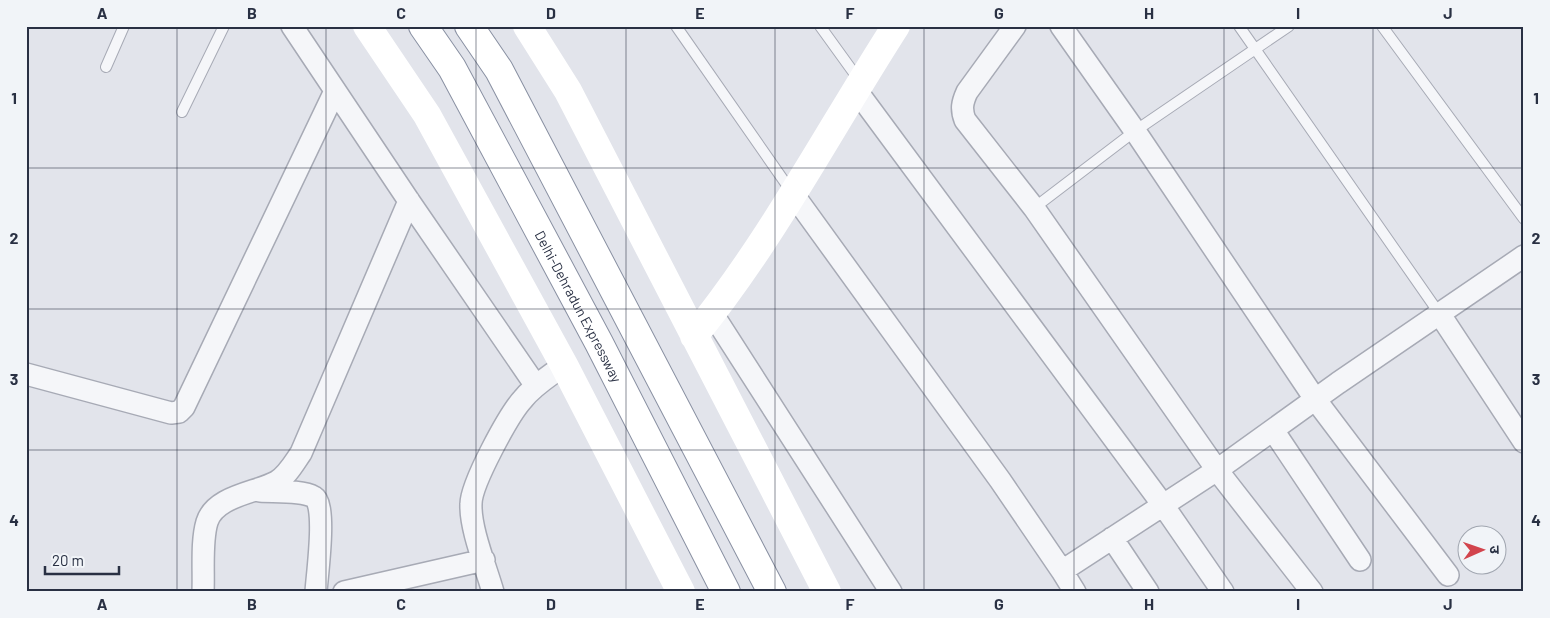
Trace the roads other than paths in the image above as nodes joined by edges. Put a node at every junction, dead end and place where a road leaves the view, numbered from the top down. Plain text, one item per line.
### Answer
1 (124, 26) edge
2 (224, 26) edge
3 (292, 26) edge
4 (367, 26) edge
5 (423, 26) edge
6 (469, 26) edge
7 (527, 26) edge
8 (676, 26) edge
9 (820, 26) edge
10 (896, 26) edge
11 (1015, 26) edge
12 (1061, 26) edge
13 (1238, 26) edge
14 (1289, 26) edge
15 (1382, 26) edge
16 (1255, 50) junction
17 (106, 67) dead end
18 (858, 86) junction
19 (335, 91) junction
20 (182, 112) dead end
21 (1135, 130) junction
22 (793, 194) junction
23 (409, 201) junction
24 (1034, 208) junction
25 (1524, 219) edge
26 (1524, 256) edge
27 (712, 313) junction
28 (1439, 314) junction
29 (694, 336) junction
30 (564, 365) junction
31 (26, 374) edge
32 (536, 386) junction
33 (1315, 398) junction
34 (1273, 430) junction
35 (1524, 442) edge
36 (1217, 470) junction
37 (254, 491) junction
38 (1163, 505) junction
39 (1112, 538) junction
40 (484, 560) junction
41 (1360, 560) dead end
42 (1062, 571) junction
43 (1448, 575) dead end
44 (203, 592) edge
45 (316, 592) edge
46 (344, 592) edge
47 (493, 592) edge
48 (681, 592) edge
49 (726, 592) edge
50 (772, 592) edge
51 (827, 592) edge
52 (891, 592) edge
53 (1075, 592) edge
54 (1148, 592) edge
55 (1223, 592) edge
56 (1312, 592) edge

1 - 17 lane
2 - 20 lane
3 - 19 street
4 - 30 main road
5 - 49 main road, Delhi-Dehradun Expressway
6 - 50 main road
7 - 29 main road
8 - 22 lane
9 - 18 lane
10 - 18 main road
11 - 24 street
12 - 21 street
13 - 16 lane
14 - 16 lane
15 - 25 lane
16 - 21 lane
16 - 28 lane
18 - 22 main road
18 - 38 street
19 - 23 street
19 - 31 street
21 - 24 lane
21 - 33 street
22 - 27 main road
22 - 42 street
23 - 32 street
23 - 37 street
24 - 36 street
26 - 28 street
27 - 29 main road
27 - 52 street
28 - 33 street
28 - 35 street
29 - 51 main road
30 - 32 street
30 - 48 main road
32 - 40 street
33 - 34 street
33 - 43 street
34 - 36 street
34 - 41 street
36 - 38 street
36 - 56 street
37 - 44 street
37 - 45 street
38 - 39 street
38 - 55 street
39 - 42 street
39 - 54 street
40 - 46 street
40 - 47 street
42 - 53 street

